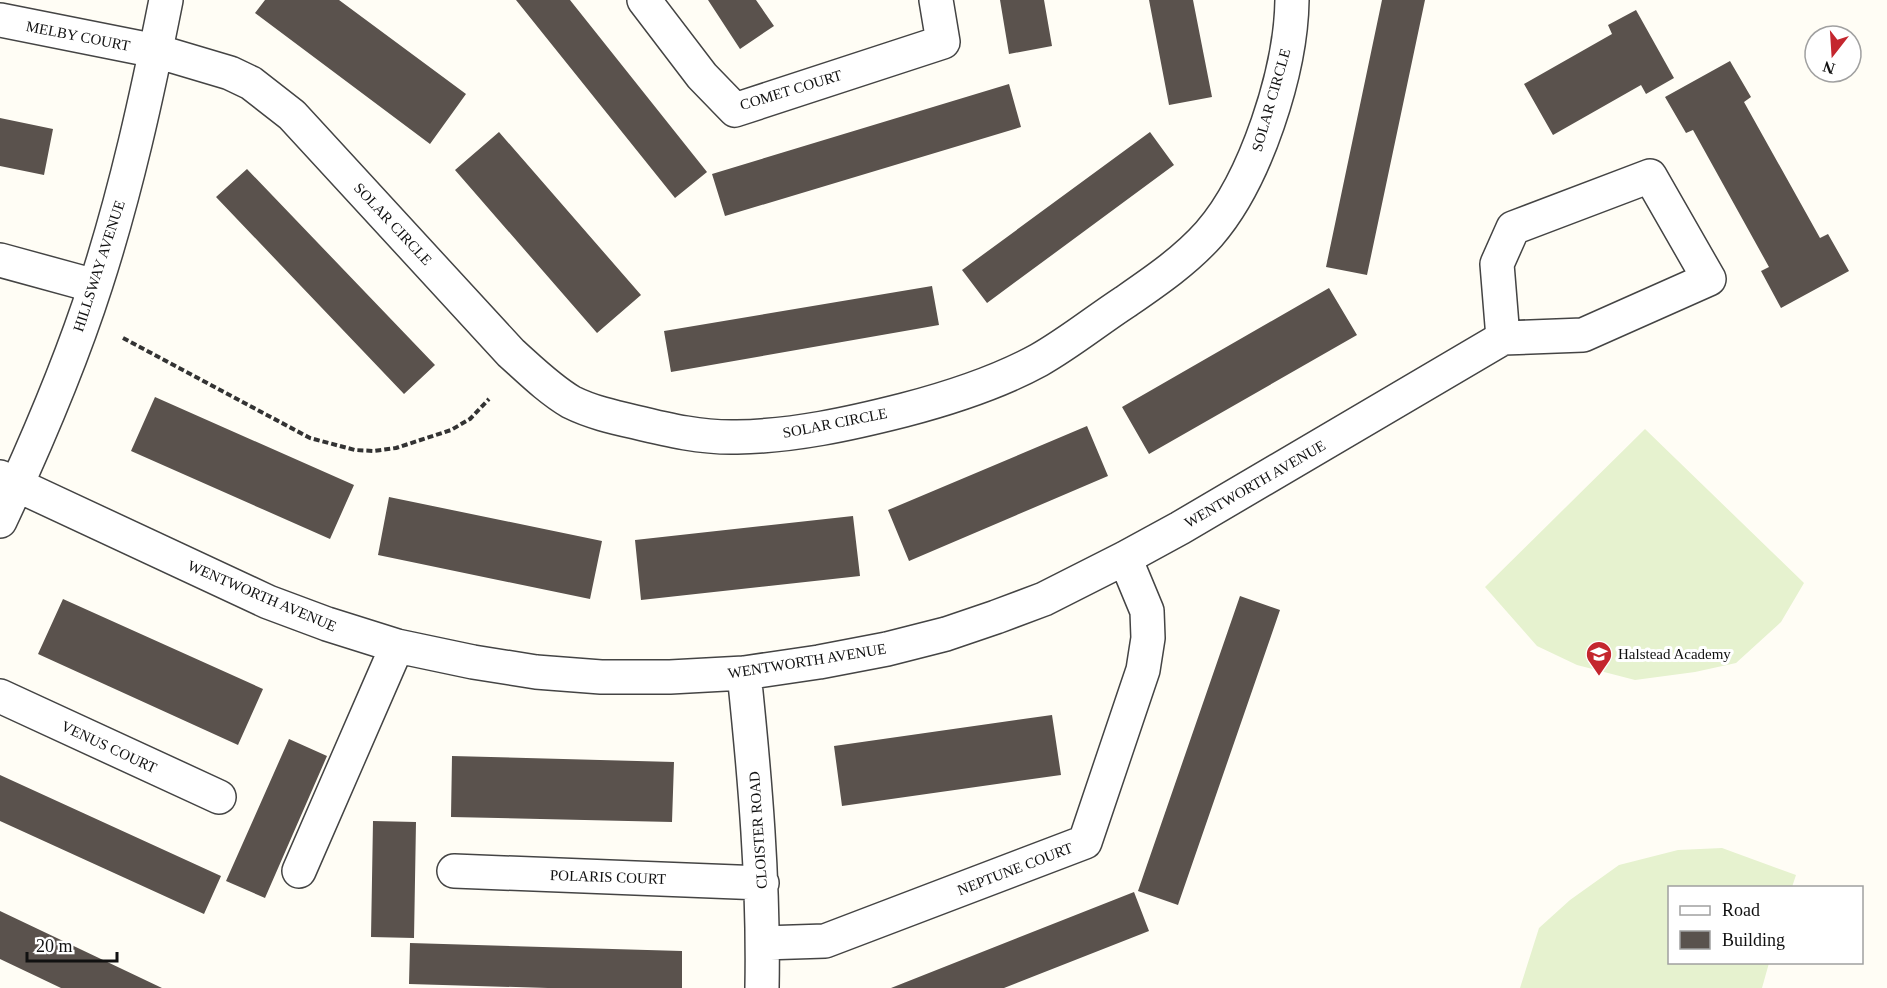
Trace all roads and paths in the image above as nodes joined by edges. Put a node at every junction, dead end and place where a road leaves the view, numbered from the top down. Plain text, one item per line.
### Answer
1 (166, 0) edge
2 (644, 0) edge
3 (936, 0) edge
4 (1292, 0) edge
5 (0, 20) edge
6 (156, 51) junction
7 (0, 260) edge
8 (95, 286) junction
9 (123, 338) dead end
10 (1503, 338) junction
11 (489, 399) dead end
12 (9, 481) edge
13 (0, 522) edge
14 (1125, 558) junction
15 (397, 646) junction
16 (744, 673) junction
17 (0, 696) edge
18 (219, 797) dead end
19 (299, 871) dead end
20 (454, 871) dead end
21 (762, 883) junction
22 (763, 943) junction
23 (762, 988) edge

1 - 6 street, HILLSWAY AVENUE
2 - 3 street, COMET COURT
4 - 6 street, SOLAR CIRCLE
5 - 6 street, MELBY COURT
6 - 8 street, HILLSWAY AVENUE
7 - 8 street
8 - 12 street, HILLSWAY AVENUE
9 - 11 path
10 - 10 street, WENTWORTH AVENUE
10 - 14 street, WENTWORTH AVENUE
12 - 13 street, HILLSWAY AVENUE
12 - 15 street, WENTWORTH AVENUE
14 - 16 street, WENTWORTH AVENUE
14 - 22 street, NEPTUNE COURT
15 - 16 street, WENTWORTH AVENUE
15 - 19 street
16 - 21 street, CLOISTER ROAD
17 - 18 street, VENUS COURT
20 - 21 street, POLARIS COURT
21 - 22 street, CLOISTER ROAD
22 - 23 street, CLOISTER ROAD

